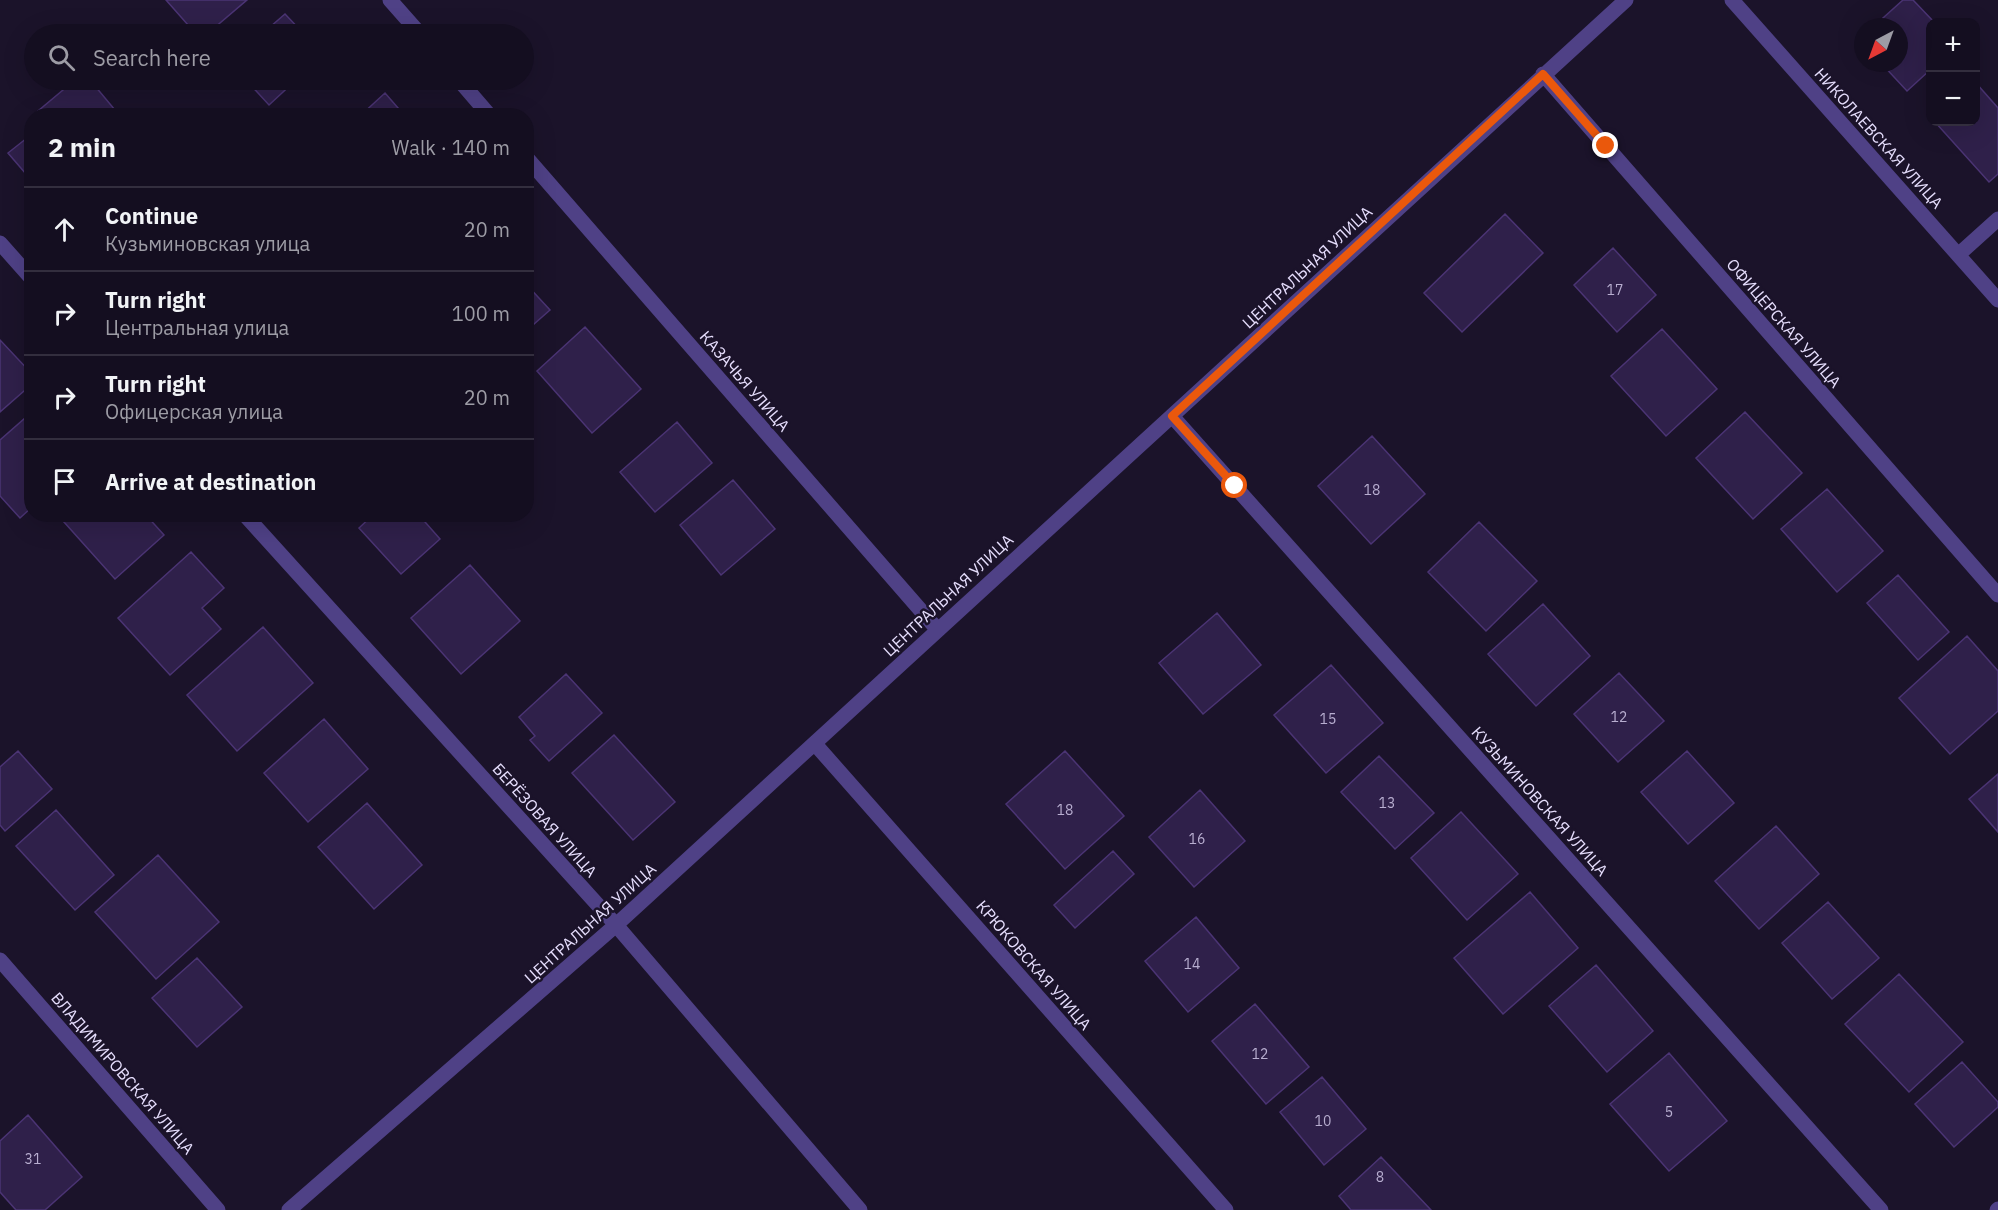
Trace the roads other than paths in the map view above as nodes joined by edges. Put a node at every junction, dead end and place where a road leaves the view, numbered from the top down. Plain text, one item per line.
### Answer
1 (390, 0) edge
2 (1626, 0) edge
3 (1732, 0) edge
4 (411, 24) edge
5 (1543, 74) junction
6 (468, 90) edge
7 (483, 108) edge
8 (534, 166) edge
9 (1998, 219) edge
10 (0, 243) edge
11 (1958, 255) junction
12 (24, 270) edge
13 (1998, 300) edge
14 (1172, 416) junction
15 (250, 522) edge
16 (1998, 595) edge
17 (937, 629) junction
18 (815, 744) junction
19 (616, 926) junction
20 (0, 960) edge
21 (218, 1210) edge
22 (289, 1210) edge
23 (860, 1210) edge
24 (1226, 1210) edge
25 (1881, 1210) edge

1 - 4 street
2 - 5 street, ЦЕНТРАЛЬНАЯ УЛИЦА
3 - 11 street, НИКОЛАЕВСКАЯ УЛИЦА
5 - 14 street, ЦЕНТРАЛЬНАЯ УЛИЦА
5 - 16 street, ОФИЦЕРСКАЯ УЛИЦА
6 - 7 street
8 - 17 street, КАЗАЧЬЯ УЛИЦА
9 - 11 street
10 - 12 street
11 - 13 street, НИКОЛАЕВСКАЯ УЛИЦА
14 - 17 street, ЦЕНТРАЛЬНАЯ УЛИЦА
14 - 25 street, КУЗЬМИНОВСКАЯ УЛИЦА
15 - 19 street, БЕРЁЗОВАЯ УЛИЦА
17 - 18 street, ЦЕНТРАЛЬНАЯ УЛИЦА
18 - 19 street, ЦЕНТРАЛЬНАЯ УЛИЦА
18 - 24 street, КРЮКОВСКАЯ УЛИЦА
19 - 22 street, ЦЕНТРАЛЬНАЯ УЛИЦА
19 - 23 street, БЕРЁЗОВАЯ УЛИЦА
20 - 21 street, ВЛАДИМИРОВСКАЯ УЛИЦА

